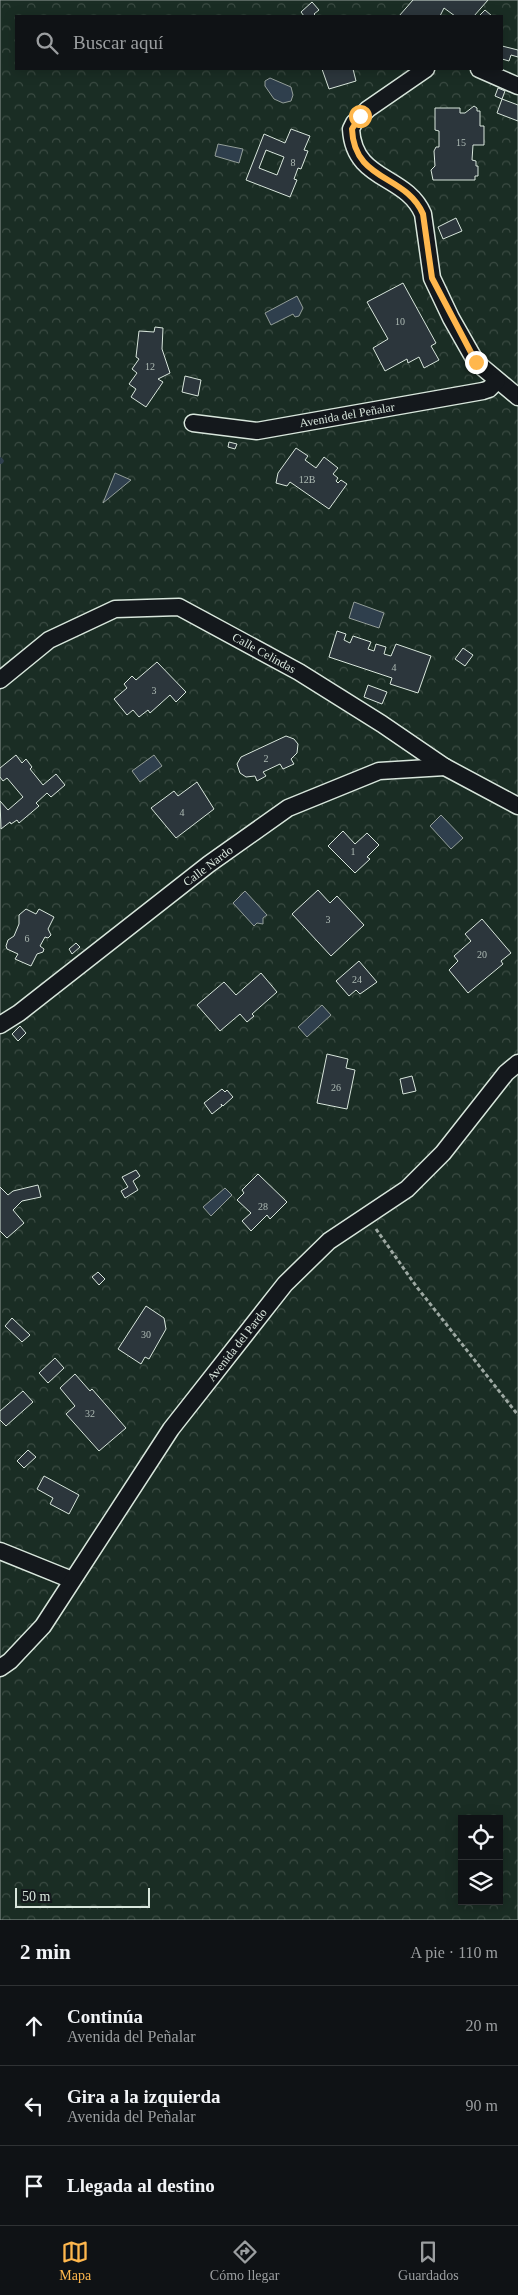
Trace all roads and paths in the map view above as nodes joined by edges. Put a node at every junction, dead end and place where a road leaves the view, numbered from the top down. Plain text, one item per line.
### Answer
1 (425, 70) edge
2 (481, 70) edge
3 (518, 86) edge
4 (497, 381) junction
5 (518, 397) edge
6 (194, 423) dead end
7 (0, 680) edge
8 (445, 767) junction
9 (518, 806) edge
10 (0, 1025) edge
11 (518, 1063) edge
12 (366, 1214) junction
13 (518, 1415) edge
14 (0, 1551) edge
15 (72, 1580) junction
16 (0, 1668) edge

1 - 4 street
2 - 3 street
4 - 5 street
4 - 6 street, Avenida del Peñalar
7 - 8 street, Calle Celindas
8 - 9 street, Calle Celindas
8 - 10 street, Calle Nardo
11 - 12 street, Avenida del Pardo
12 - 13 path
12 - 15 street, Avenida del Pardo
14 - 15 street
15 - 16 street, Avenida del Pardo

